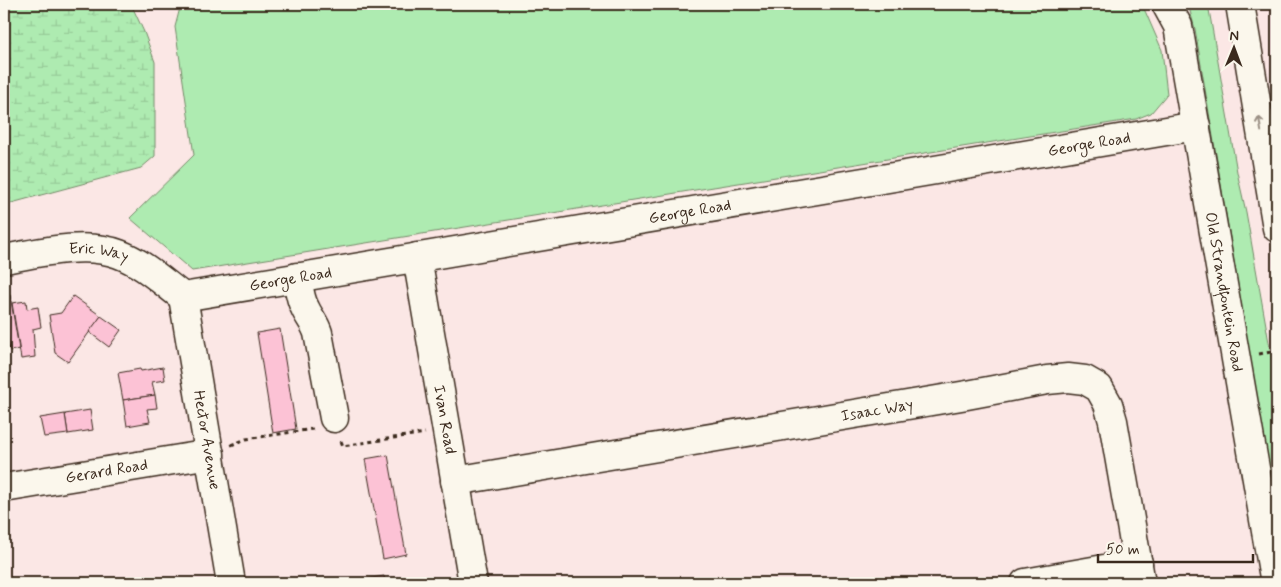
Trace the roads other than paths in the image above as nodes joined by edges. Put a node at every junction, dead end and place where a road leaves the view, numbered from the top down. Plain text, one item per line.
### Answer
1 (1166, 4) edge
2 (1240, 4) edge
3 (1196, 126) junction
4 (1277, 228) edge
5 (417, 256) junction
6 (4, 259) edge
7 (297, 277) junction
8 (183, 297) junction
9 (334, 418) dead end
10 (210, 454) junction
11 (455, 481) junction
12 (4, 488) edge
13 (1140, 573) edge
14 (231, 583) edge
15 (473, 583) edge
16 (1025, 583) edge
17 (1275, 583) edge

1 - 3 street, Old Strandfontein Road
4 -> 2 street
3 - 5 street, George Road
3 - 17 street, Old Strandfontein Road
5 - 7 street, George Road
5 - 11 street, Ivan Road
6 - 8 street, Eric Way
7 - 8 street, George Road
7 - 9 street
8 - 10 street, Hector Avenue
10 - 12 street, Gerard Road
10 - 14 street, Hector Avenue
11 - 13 street, Isaac Way
11 - 15 street, Ivan Road
13 - 16 street

